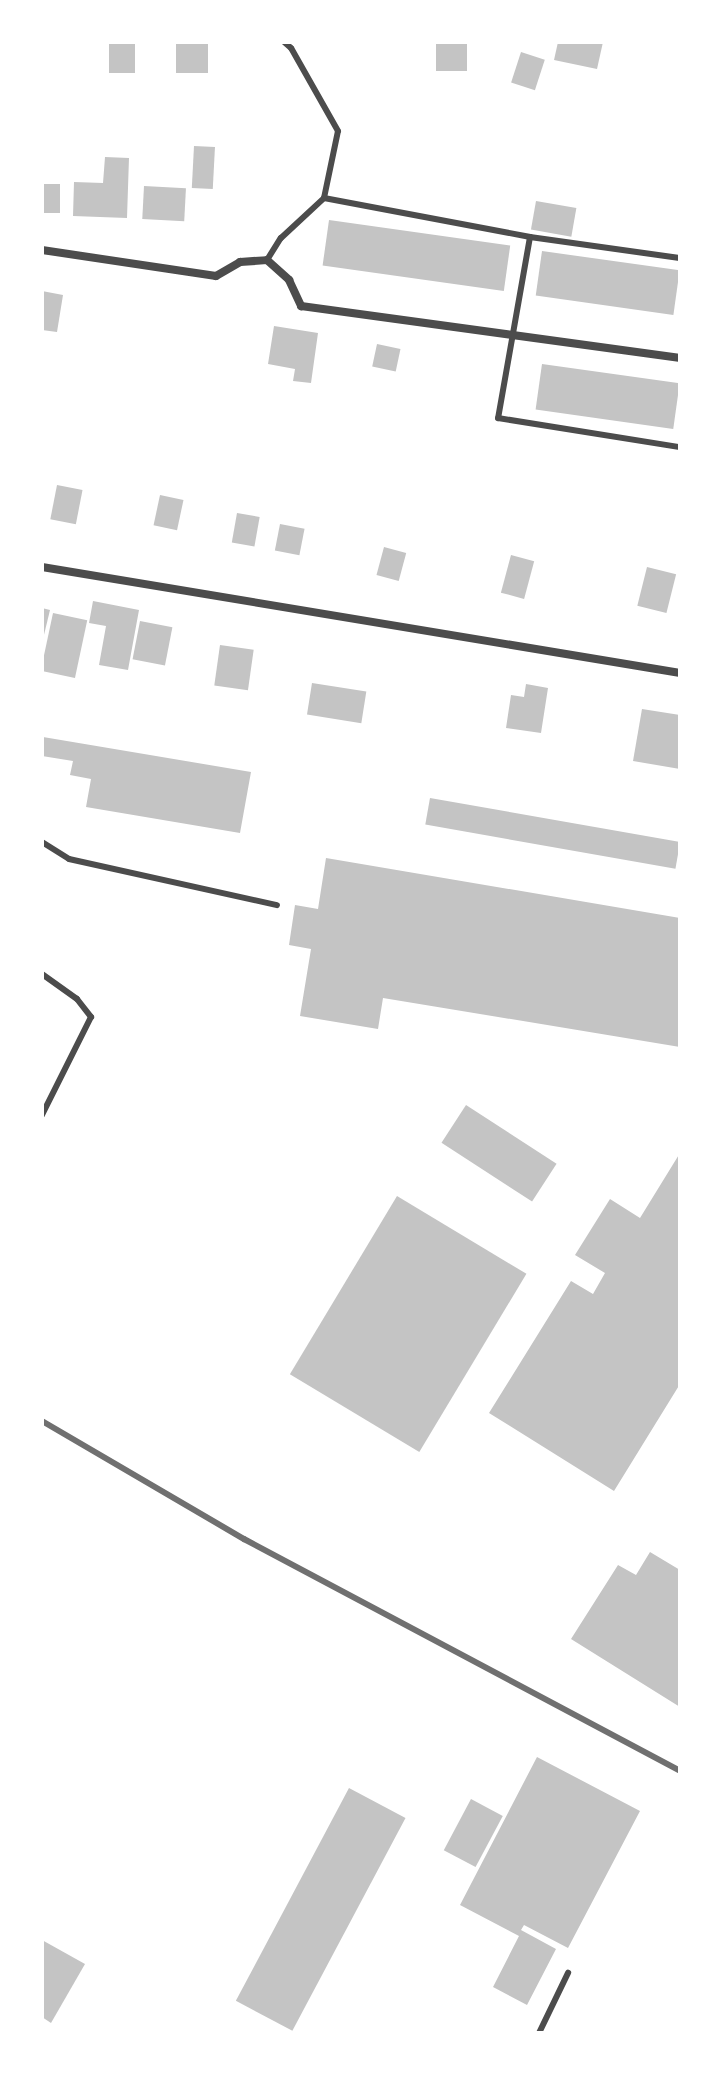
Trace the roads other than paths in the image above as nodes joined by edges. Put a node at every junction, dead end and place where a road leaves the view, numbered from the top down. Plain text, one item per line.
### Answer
1 (284, 42) edge
2 (324, 198) junction
3 (530, 237) junction
4 (42, 250) edge
5 (680, 258) edge
6 (267, 260) junction
7 (514, 335) junction
8 (680, 358) edge
9 (680, 447) edge
10 (42, 567) edge
11 (680, 673) edge
12 (42, 842) edge
13 (277, 905) dead end
14 (42, 974) edge
15 (42, 1115) edge
16 (568, 1973) dead end
17 (539, 2033) edge

1 - 2 lane
2 - 3 lane
2 - 6 lane
3 - 5 lane
3 - 7 lane
4 - 6 street
6 - 7 street
7 - 8 street
7 - 9 lane
10 - 11 street
12 - 13 lane
14 - 15 lane
16 - 17 lane

